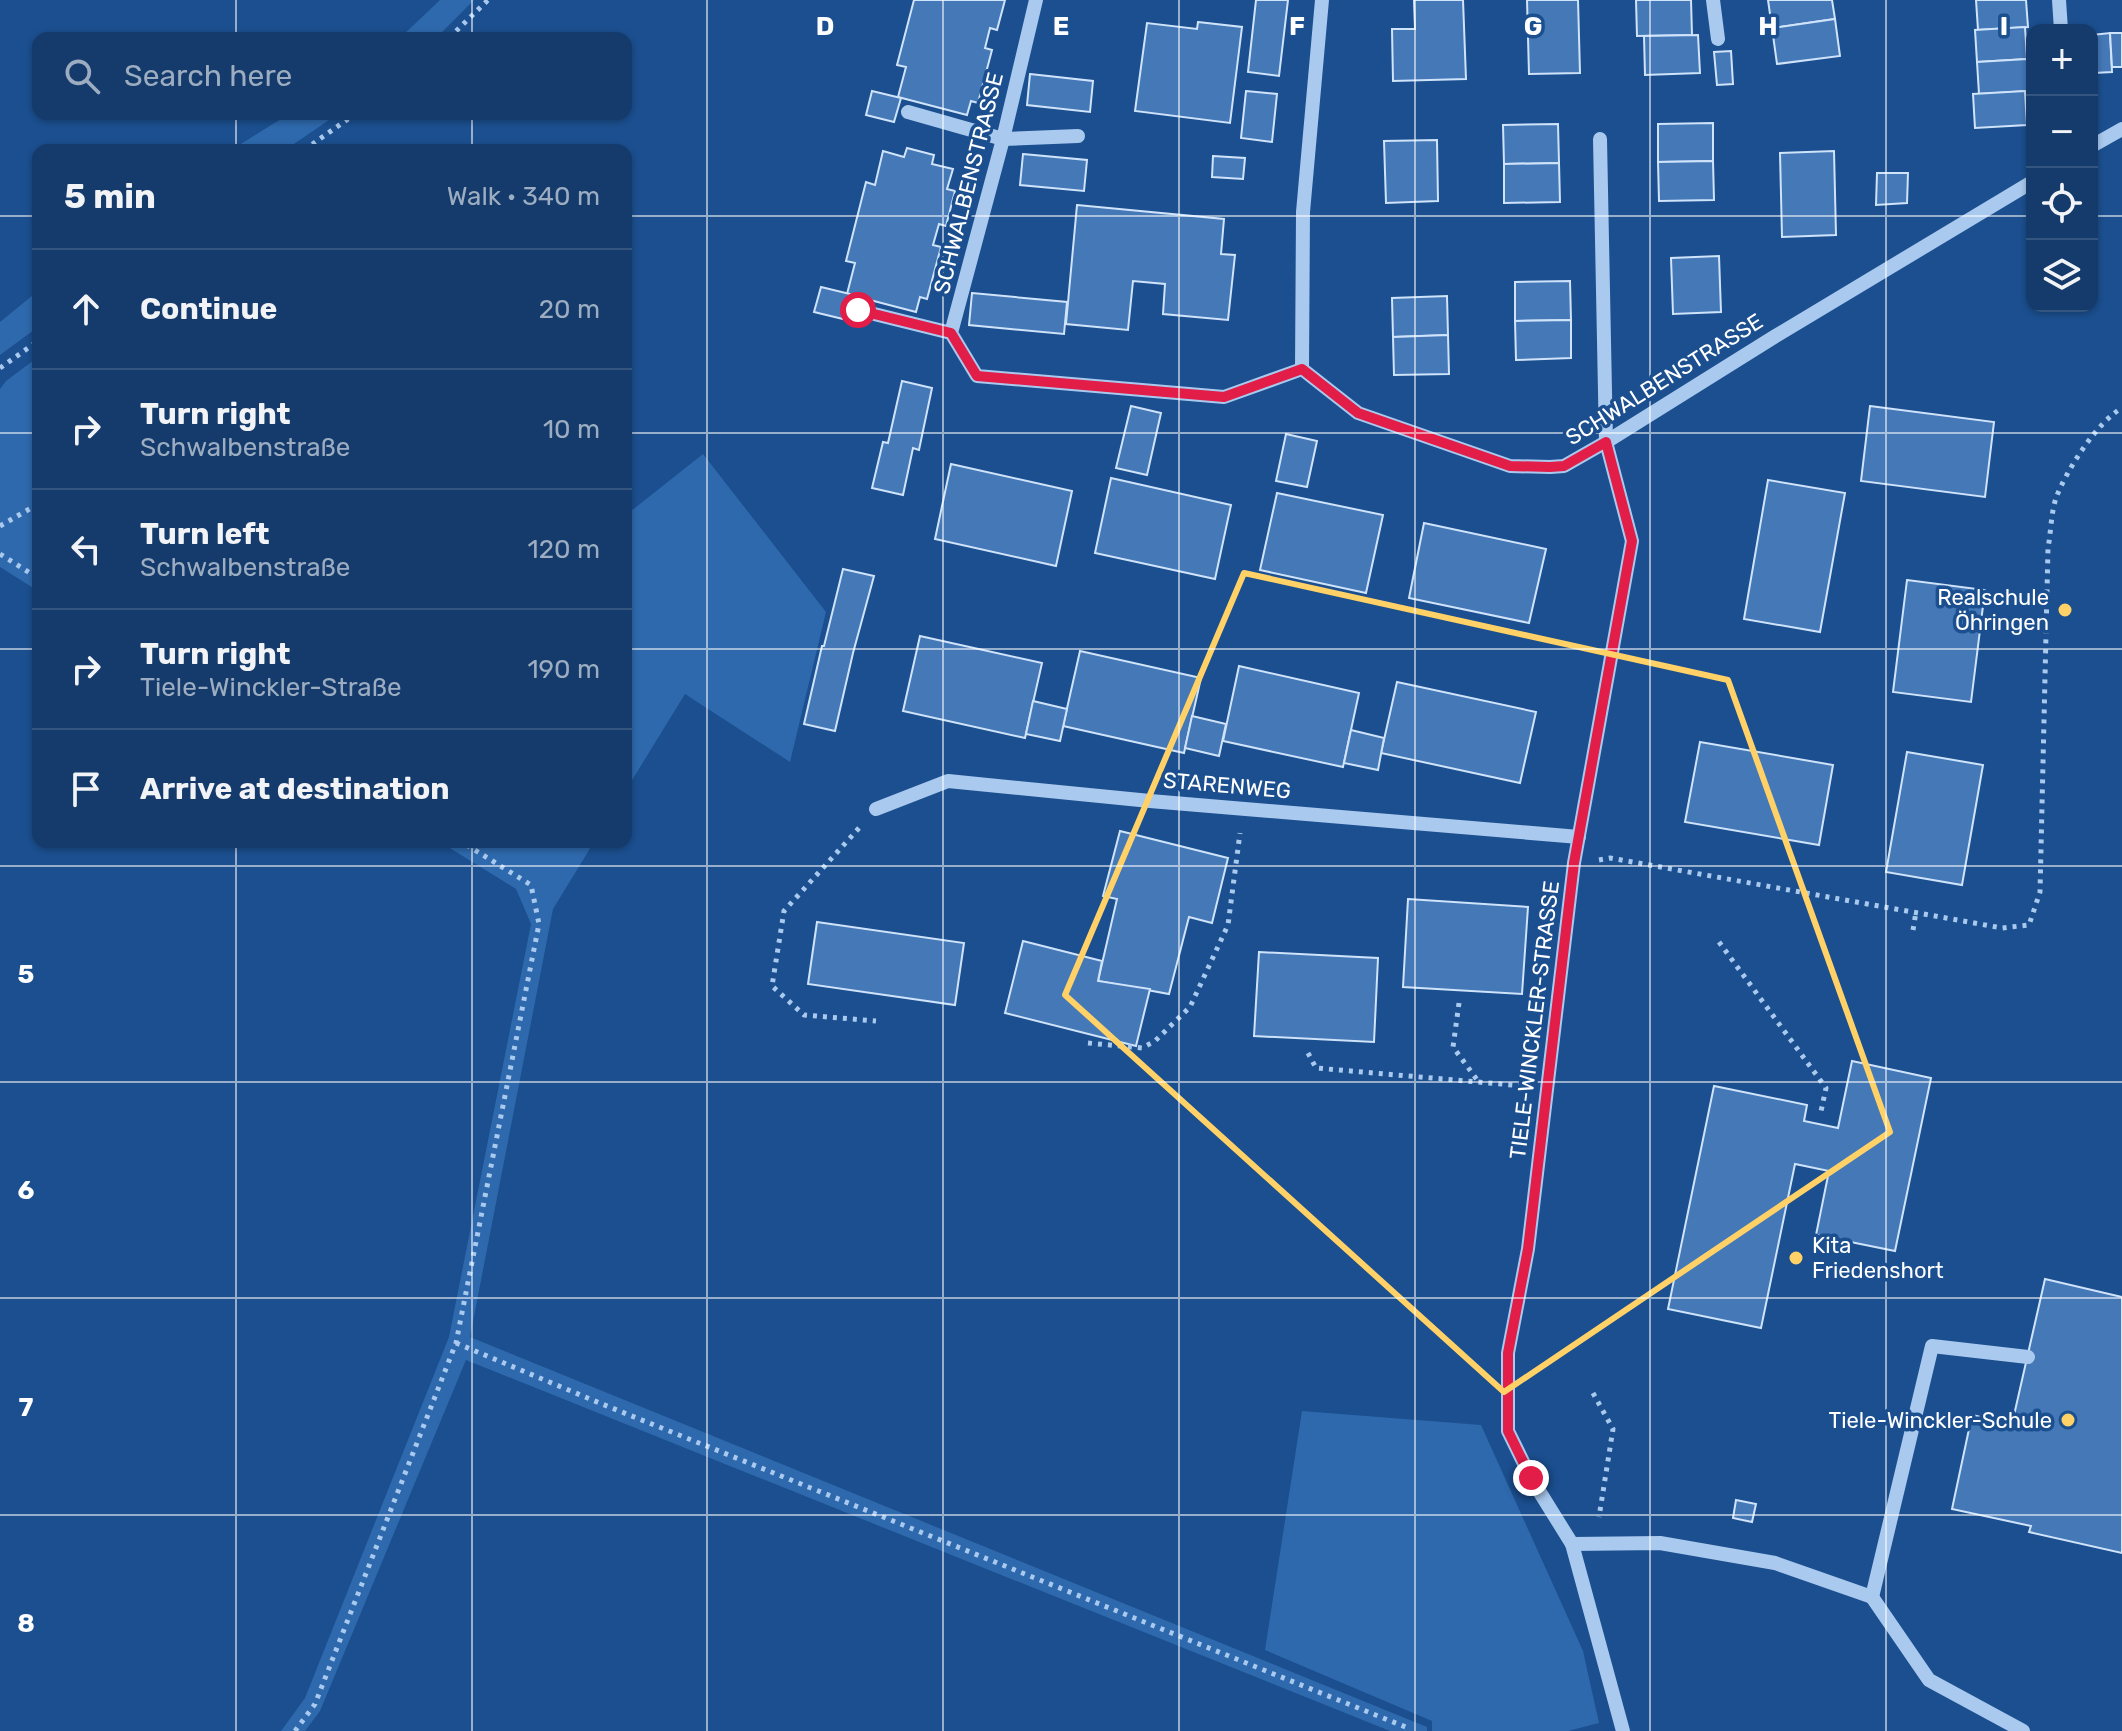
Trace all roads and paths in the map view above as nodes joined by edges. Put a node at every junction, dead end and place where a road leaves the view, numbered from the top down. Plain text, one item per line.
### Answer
1 (488, 0) edge
2 (1036, 0) edge
3 (1322, 0) edge
4 (1713, 0) edge
5 (2059, 0) edge
6 (2061, 24) edge
7 (455, 32) edge
8 (1718, 39) dead end
9 (908, 112) dead end
10 (346, 120) edge
11 (2122, 129) edge
12 (1078, 136) dead end
13 (1003, 139) junction
14 (1600, 139) dead end
15 (2098, 143) edge
16 (312, 144) edge
17 (2026, 186) edge
18 (858, 310) dead end
19 (951, 333) junction
20 (32, 345) edge
21 (0, 368) edge
22 (1302, 369) junction
23 (2122, 408) edge
24 (1606, 442) junction
25 (32, 507) edge
26 (0, 526) edge
27 (0, 554) edge
28 (32, 574) edge
29 (1243, 808) junction
30 (876, 809) joint
31 (1579, 837) junction
32 (472, 848) edge
33 (1574, 863) junction
34 (1916, 912) junction
35 (1913, 930) dead end
36 (1719, 942) dead end
37 (1459, 1003) dead end
38 (876, 1021) dead end
39 (1088, 1043) dead end
40 (1308, 1053) dead end
41 (1479, 1082) junction
42 (1548, 1089) junction
43 (1820, 1116) dead end
44 (456, 1343) junction
45 (2028, 1357) dead end
46 (1593, 1393) dead end
47 (1572, 1544) junction
48 (1595, 1544) junction
49 (1872, 1597) junction
50 (295, 1731) edge
51 (1409, 1731) edge
52 (1623, 1731) edge
53 (2023, 1731) edge

1 - 7 path
2 - 13 street, SCHWALBENSTRASSE
3 - 22 street
4 - 8 street
5 - 6 street
9 - 13 street
10 - 16 path
11 - 15 street
12 - 13 street
13 - 19 street, SCHWALBENSTRASSE
14 - 24 street, TIELE-WINCKLER-STRASSE
17 - 24 street, SCHWALBENSTRASSE
18 - 19 street
19 - 22 street
20 - 21 path
22 - 24 street, SCHWALBENSTRASSE
23 - 34 path
24 - 31 street, TIELE-WINCKLER-STRASSE
25 - 26 path
27 - 28 path
29 - 30 street, STARENWEG
29 - 31 street, STARENWEG
29 - 39 path
30 - 38 path
31 - 33 street, TIELE-WINCKLER-STRASSE
32 - 44 path
33 - 34 path
33 - 42 street, TIELE-WINCKLER-STRASSE
34 - 35 path
36 - 43 path
37 - 41 path
40 - 41 path
41 - 42 path
42 - 47 street, TIELE-WINCKLER-STRASSE
44 - 50 path
44 - 51 path
45 - 49 street
46 - 48 path
47 - 48 street
47 - 52 street, TIELE-WINCKLER-STRASSE
48 - 49 street
49 - 53 street

